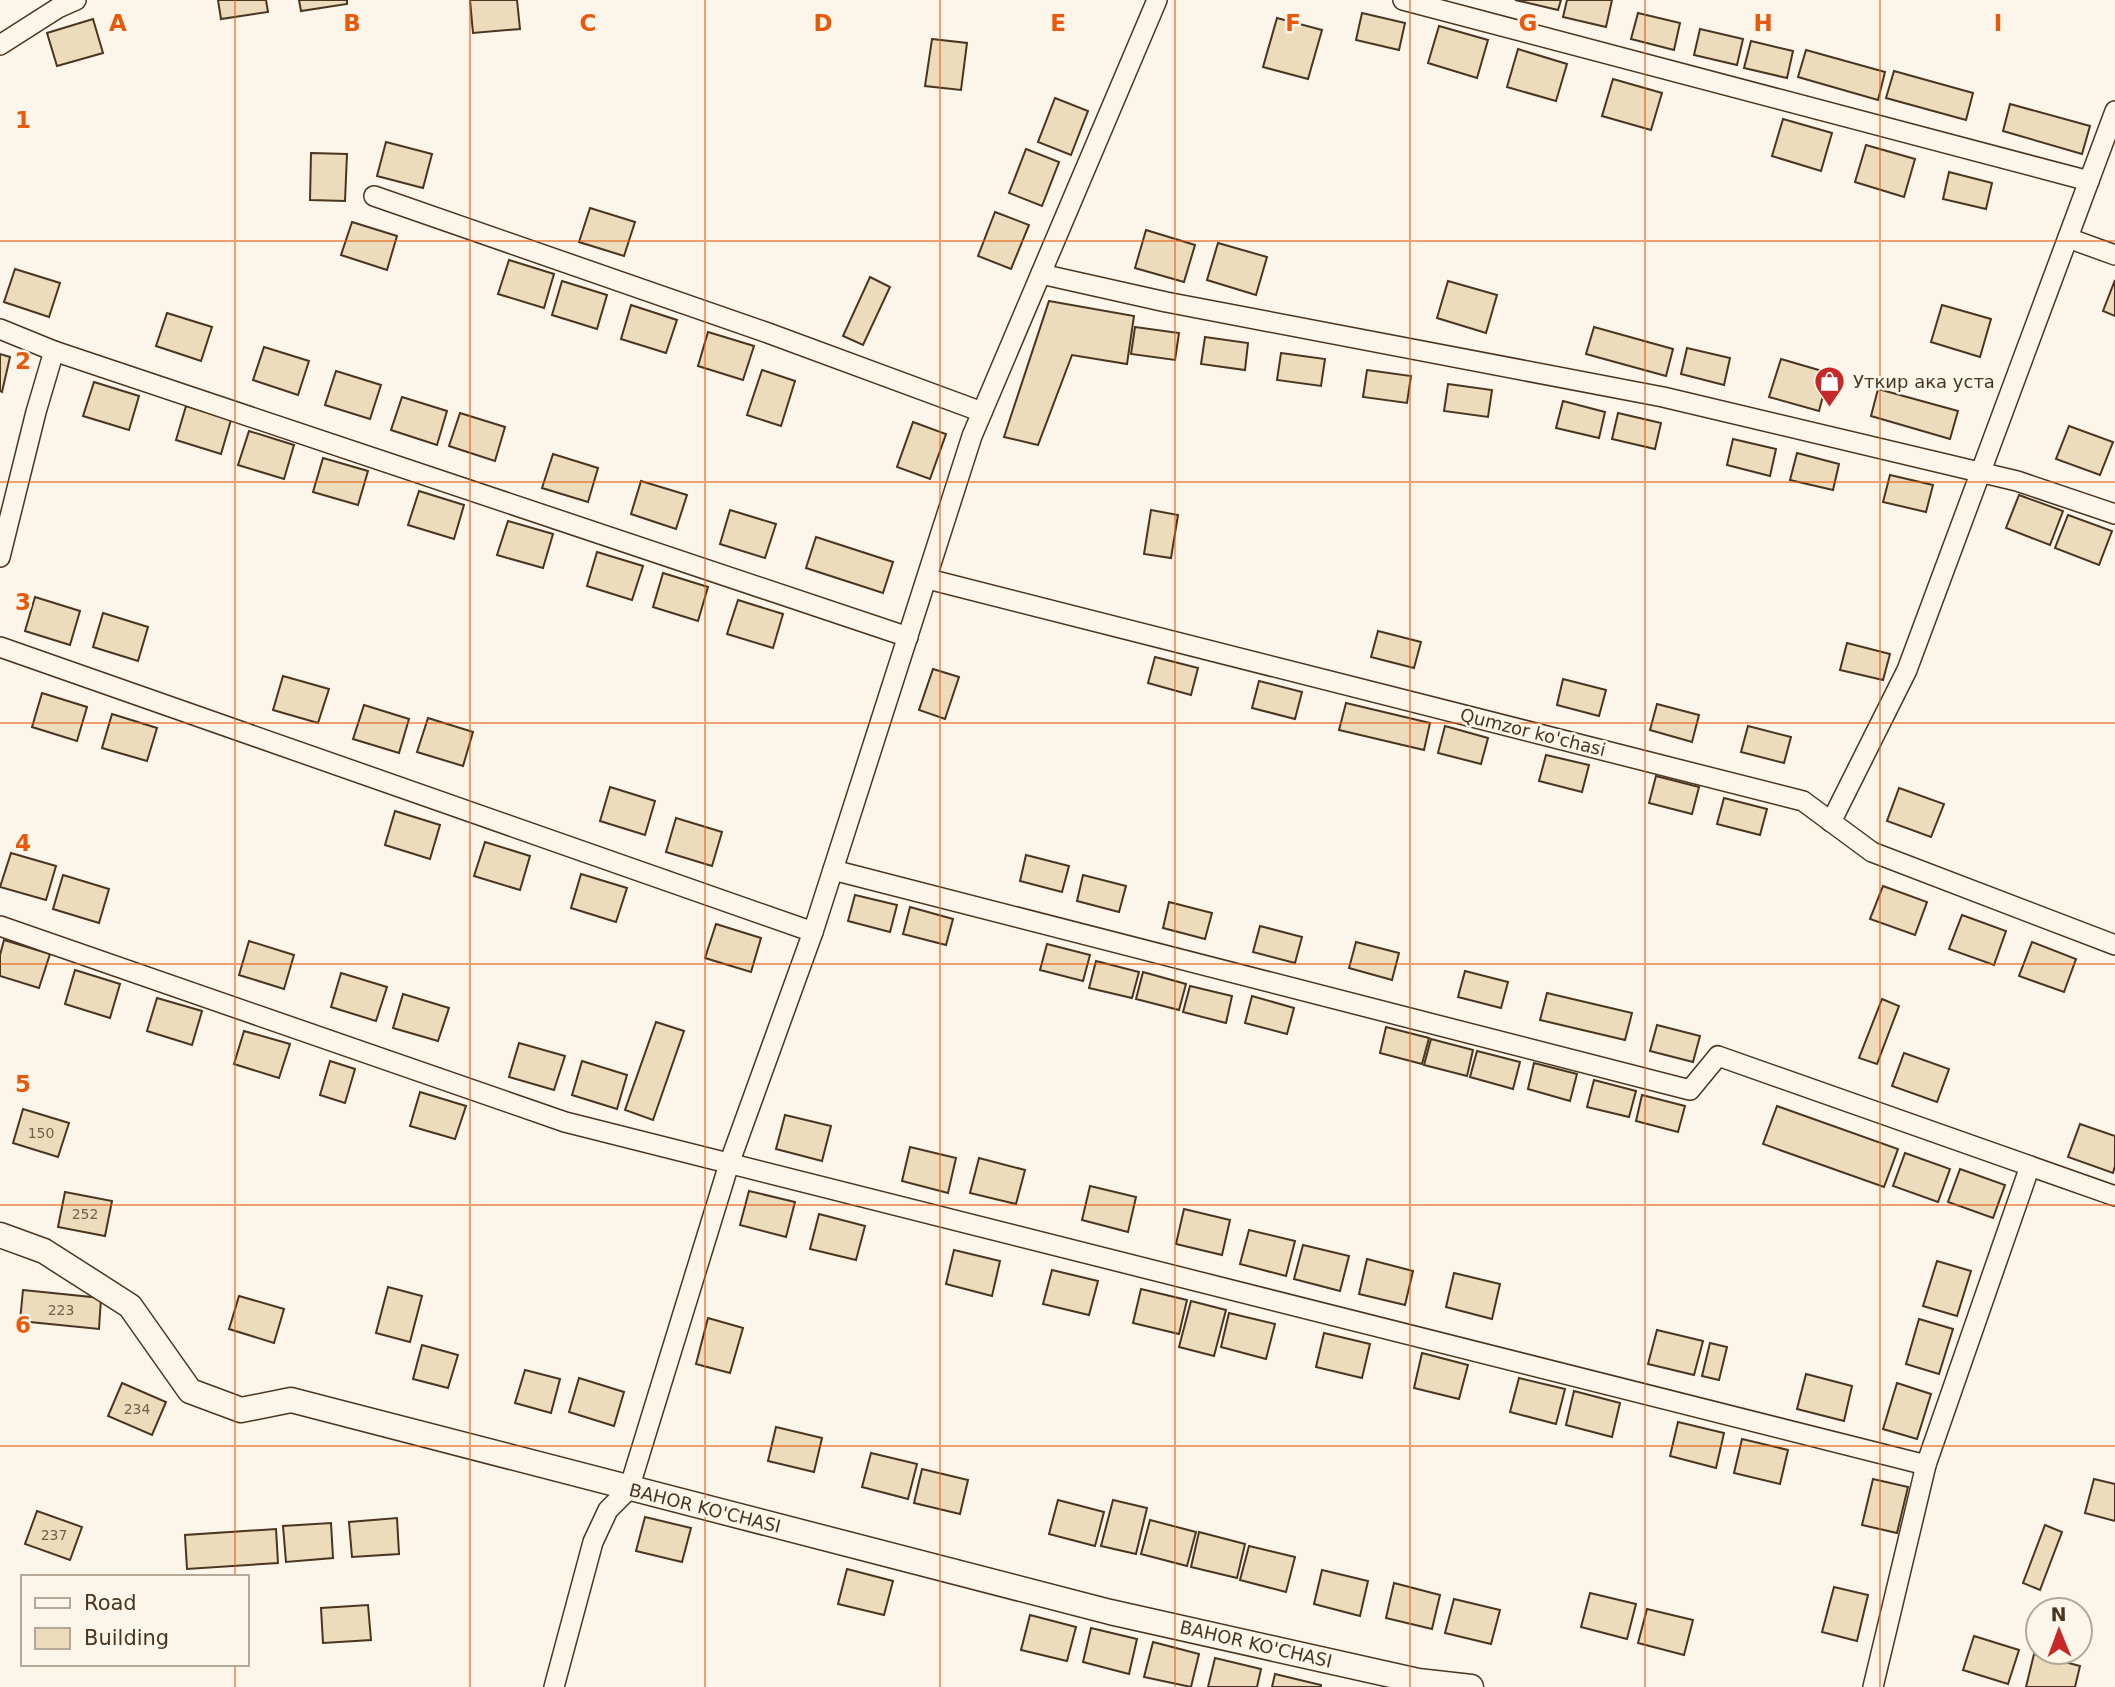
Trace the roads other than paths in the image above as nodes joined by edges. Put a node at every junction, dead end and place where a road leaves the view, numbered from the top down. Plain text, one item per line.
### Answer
1 (76, 0) edge
2 (1157, 0) edge
3 (1403, 0) edge
4 (0, 45) edge
5 (2115, 111) edge
6 (2089, 181) junction
7 (374, 195) dead end
8 (2068, 237) junction
9 (2115, 255) edge
10 (1041, 274) junction
11 (0, 330) edge
12 (54, 351) junction
13 (982, 412) junction
14 (1980, 472) junction
15 (2115, 514) edge
16 (0, 557) edge
17 (928, 579) junction
18 (908, 637) junction
19 (0, 647) edge
20 (1831, 821) junction
21 (833, 870) junction
22 (0, 926) edge
23 (813, 932) junction
24 (2115, 945) edge
25 (729, 1164) junction
26 (2030, 1166) junction
27 (2115, 1196) edge
28 (0, 1235) edge
29 (1926, 1465) junction
30 (629, 1489) junction
31 (554, 1687) edge
32 (1471, 1687) edge
33 (1873, 1687) edge

1 - 4 street
2 - 10 street
3 - 6 street
5 - 6 street
6 - 8 street
7 - 13 street
8 - 9 street
8 - 14 street
10 - 13 street
10 - 14 street
11 - 12 street
12 - 16 street
12 - 18 street
13 - 17 street
14 - 15 street
14 - 20 street
17 - 18 street
17 - 20 street, Qumzor ko'chasi
18 - 21 street
19 - 23 street
20 - 24 street, Qumzor ko'chasi
21 - 23 street
21 - 26 street
22 - 25 street
23 - 25 street
25 - 29 street
25 - 30 street
26 - 27 street
26 - 29 street
28 - 30 street, BAHOR KO'CHASI
29 - 33 street
30 - 31 street
30 - 32 street, BAHOR KO'CHASI

